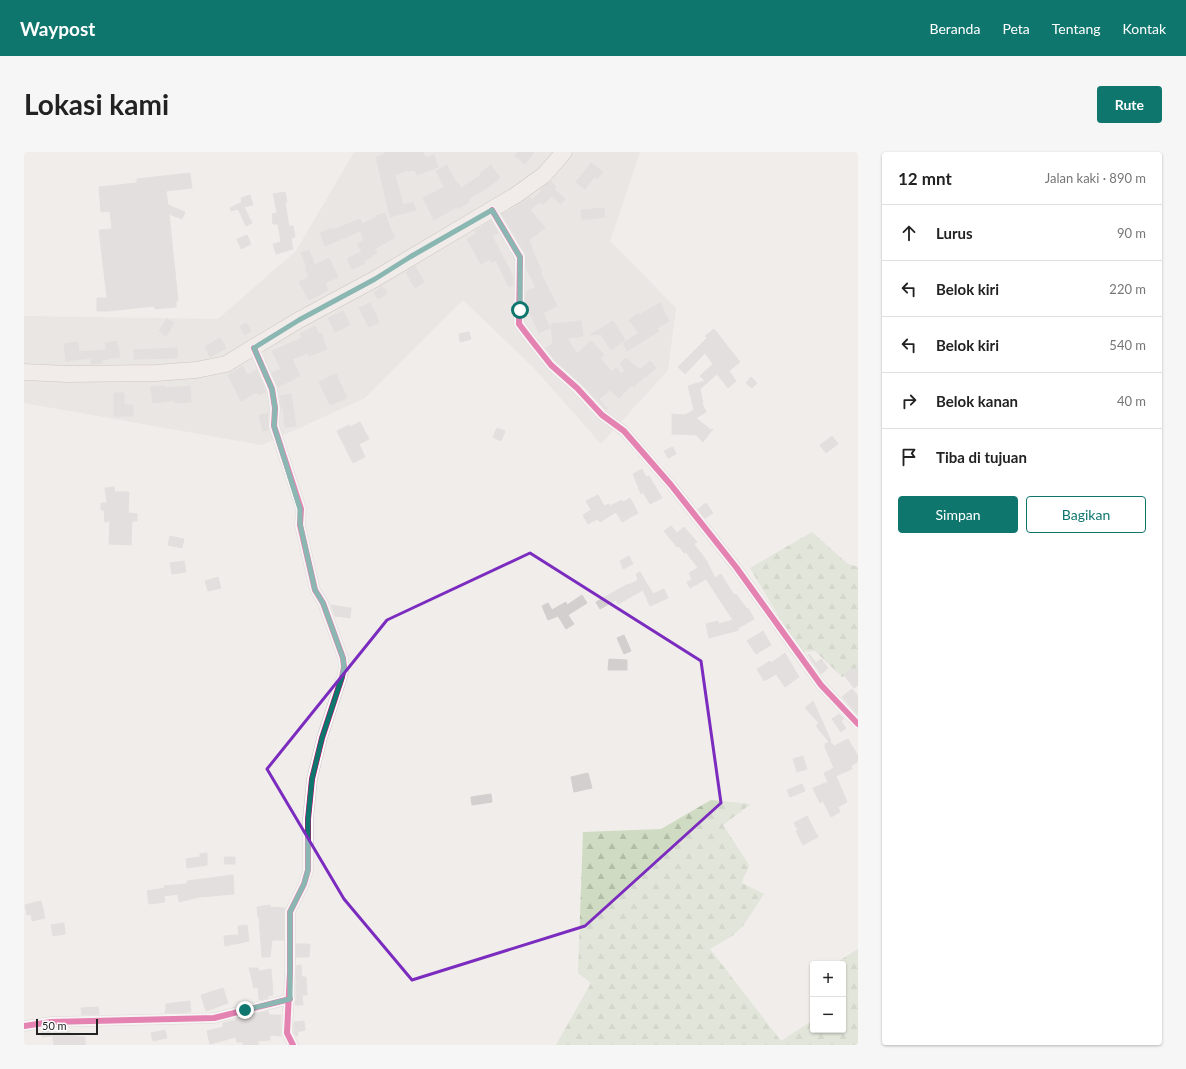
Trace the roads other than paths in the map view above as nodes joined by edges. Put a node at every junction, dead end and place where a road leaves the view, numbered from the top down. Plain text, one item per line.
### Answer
1 (564, 152) edge
2 (492, 210) junction
3 (254, 348) junction
4 (24, 372) edge
5 (858, 724) edge
6 (290, 999) junction
7 (24, 1026) edge
8 (293, 1045) edge

1 - 2 main road
2 - 3 main road
2 - 5 street
3 - 4 main road
3 - 6 street
6 - 7 street
6 - 8 street

